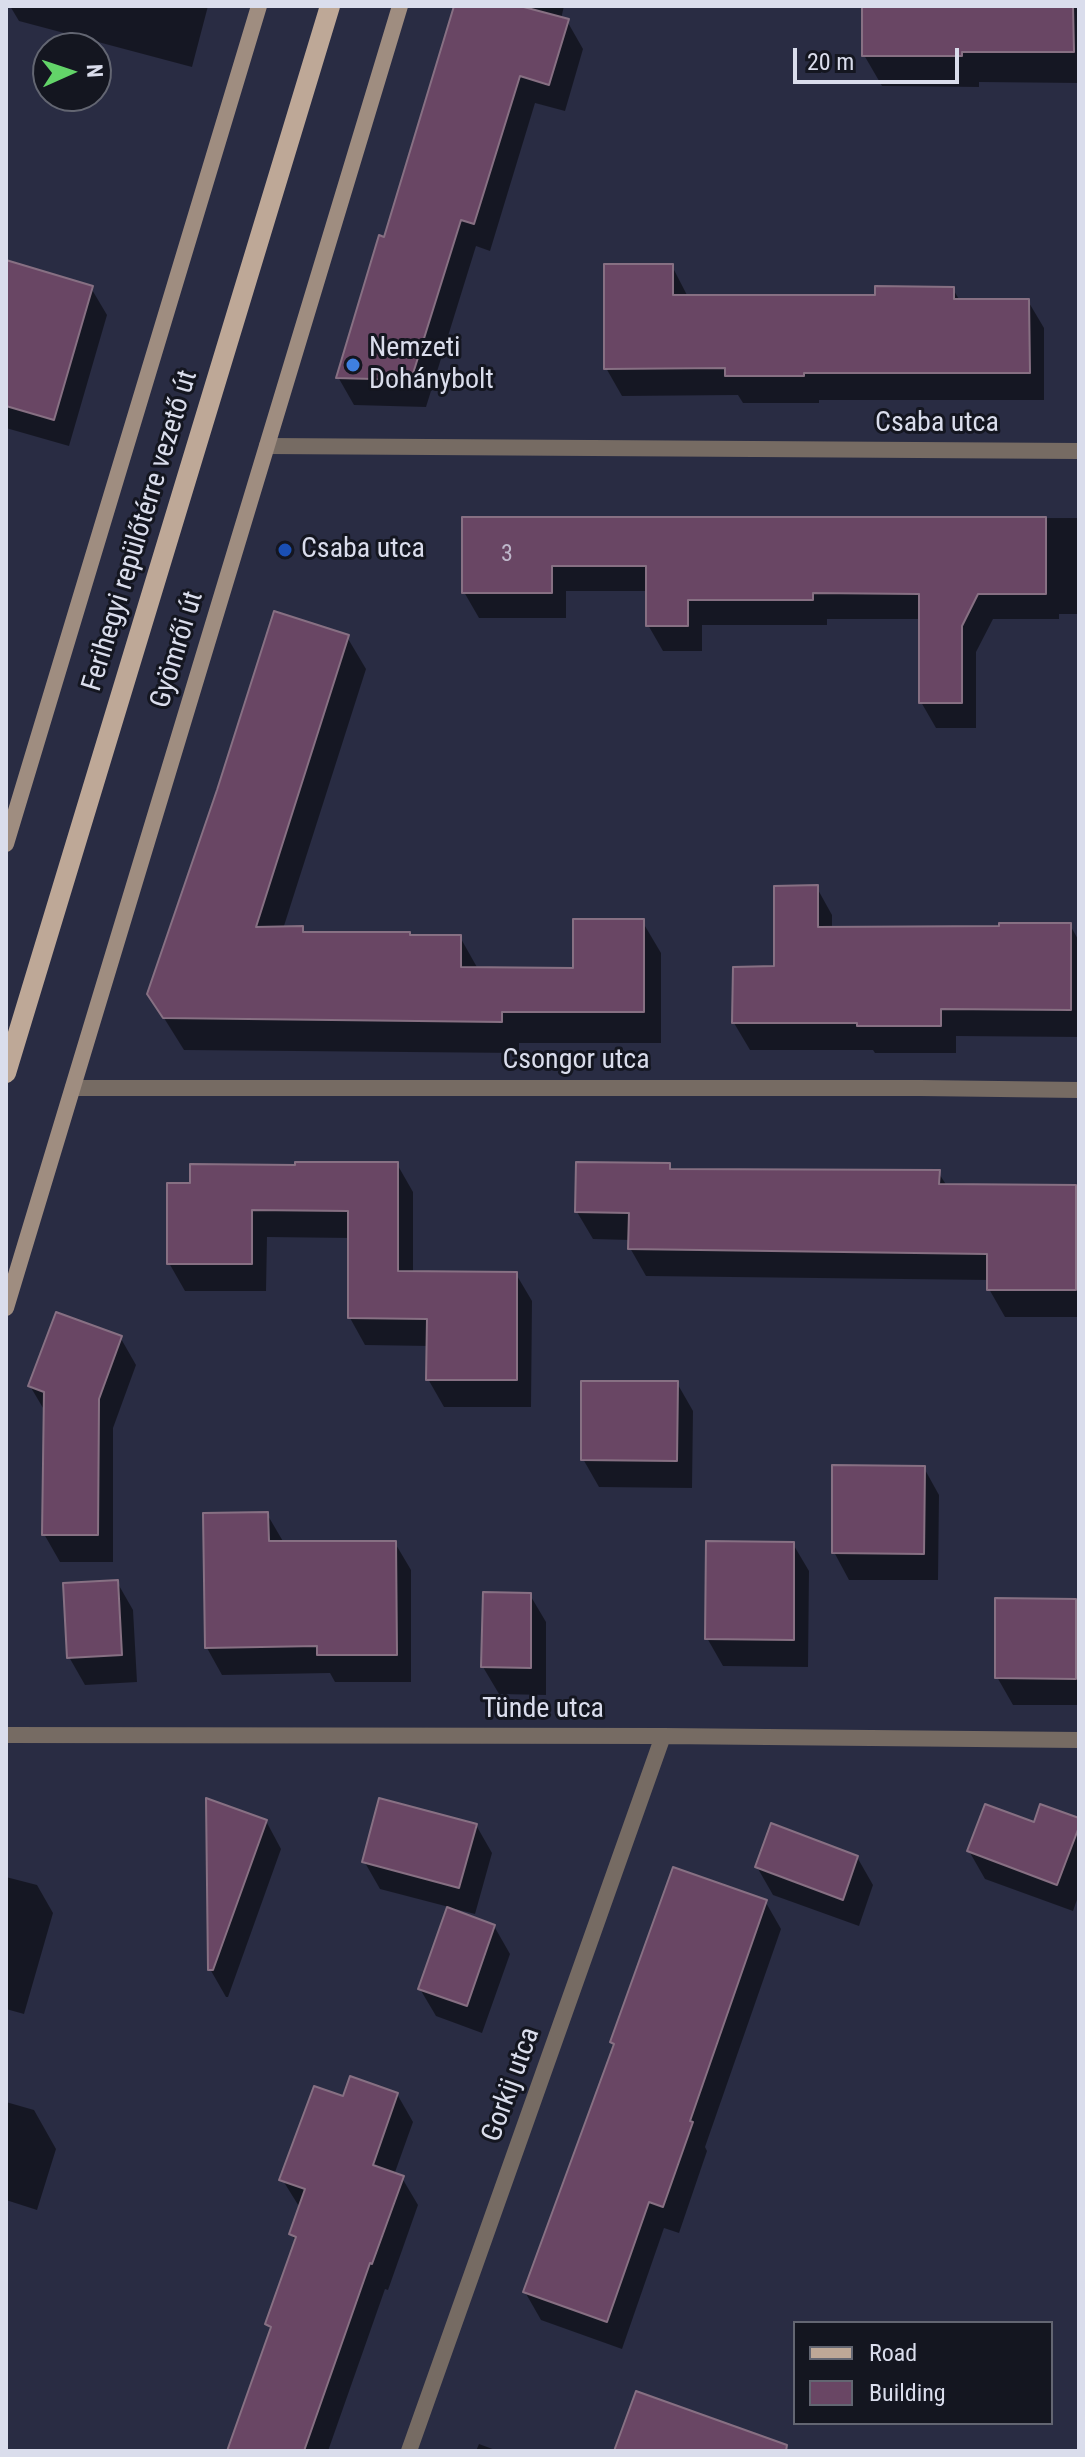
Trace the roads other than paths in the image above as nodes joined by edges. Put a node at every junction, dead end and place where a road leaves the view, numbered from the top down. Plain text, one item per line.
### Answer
1 (259, 6) edge
2 (330, 6) edge
3 (400, 6) edge
4 (267, 446) junction
5 (1079, 451) edge
6 (6, 844) edge
7 (6, 1073) edge
8 (73, 1088) junction
9 (1079, 1090) edge
10 (6, 1308) edge
11 (6, 1735) edge
12 (663, 1736) junction
13 (1079, 1740) edge
14 (409, 2451) edge

1 - 6 street
2 - 7 main road, Ferihegyi repülőtérre vezető út
3 - 4 street, Gyömrői út
4 - 5 street, Csaba utca
4 - 8 street, Gyömrői út
8 - 9 street, Csongor utca
8 - 10 street, Gyömrői út
11 - 12 street, Tünde utca
12 - 13 street, Tünde utca
12 - 14 street, Gorkij utca

